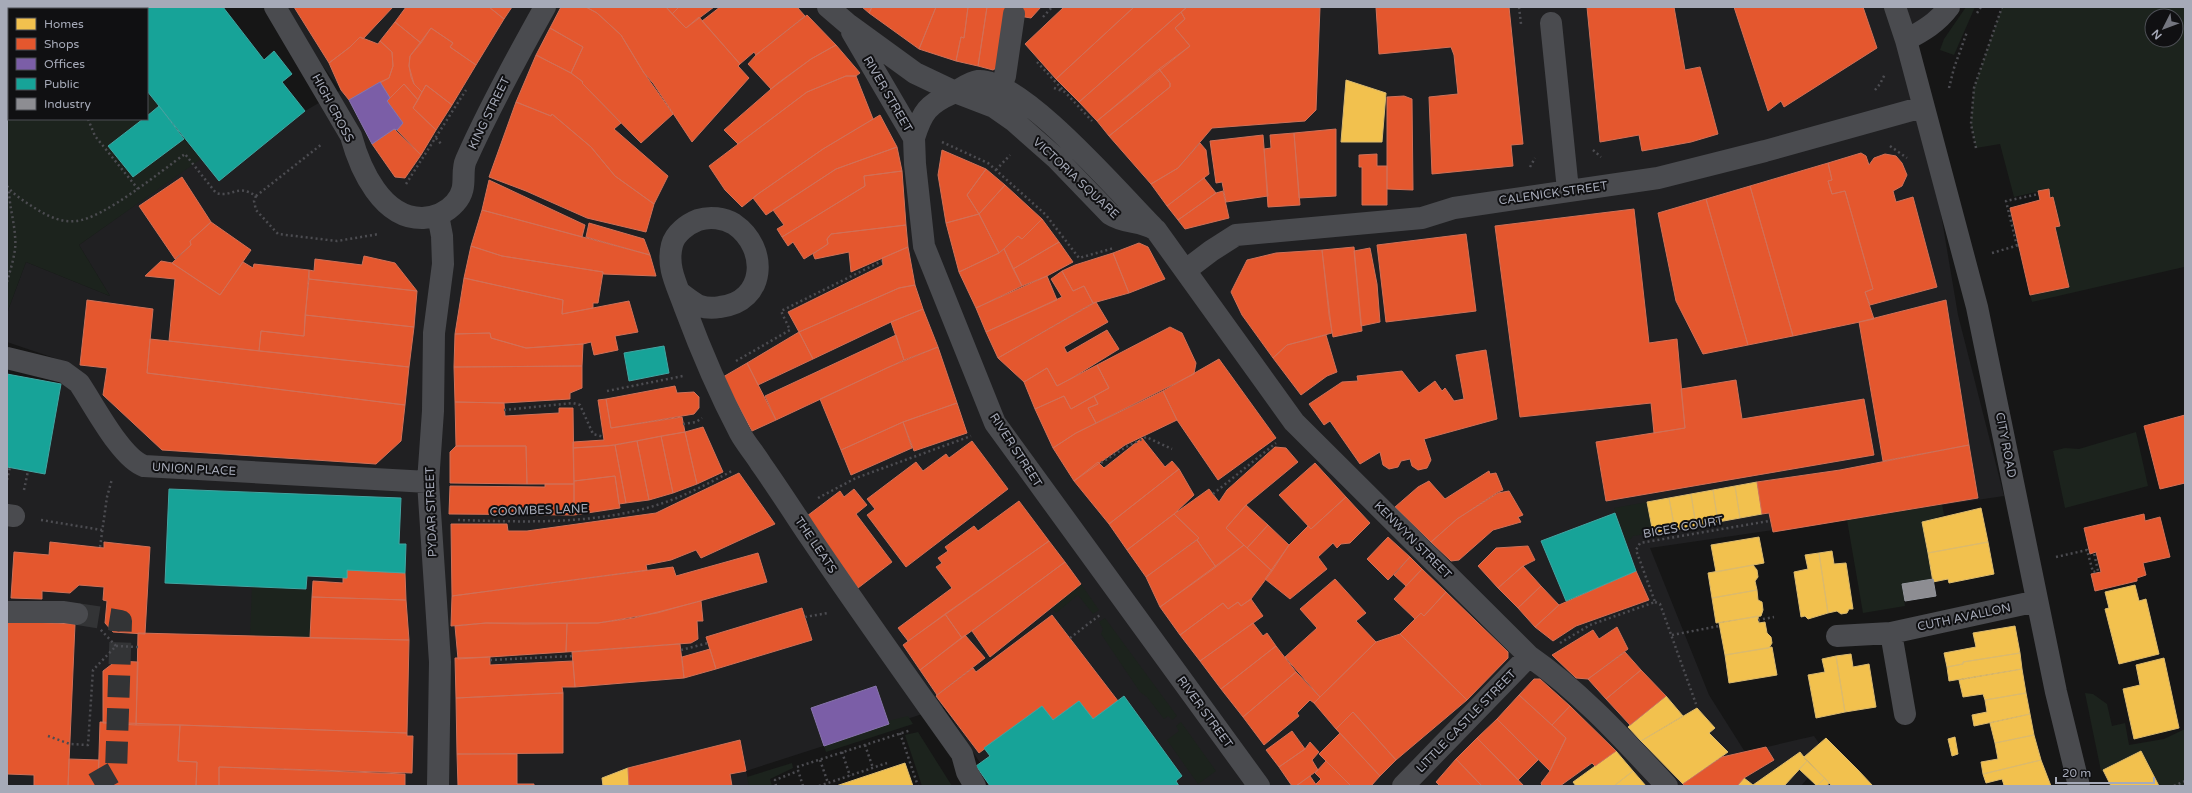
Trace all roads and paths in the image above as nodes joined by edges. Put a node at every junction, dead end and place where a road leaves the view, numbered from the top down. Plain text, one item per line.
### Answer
1 (275, 7) edge
2 (545, 7) edge
3 (828, 7) edge
4 (1519, 7) edge
5 (1894, 7) edge
6 (1949, 7) edge
7 (2002, 7) edge
8 (1014, 14) dead end
9 (1551, 23) dead end
10 (849, 25) junction
11 (1522, 30) dead end
12 (1906, 40) junction
13 (1033, 58) dead end
14 (1886, 67) dead end
15 (468, 87) dead end
16 (955, 92) junction
17 (1065, 92) dead end
18 (1871, 92) dead end
19 (998, 97) junction
20 (1923, 107) junction
21 (88, 120) edge
22 (345, 126) junction
23 (914, 138) junction
24 (1884, 145) dead end
25 (1591, 146) dead end
26 (1976, 148) dead end
27 (1535, 152) dead end
28 (1605, 160) dead end
29 (1910, 162) dead end
30 (1528, 169) dead end
31 (7, 186) edge
32 (9, 189) junction
33 (138, 189) junction
34 (402, 189) dead end
35 (1568, 190) junction
36 (2039, 194) dead end
37 (256, 196) junction
38 (438, 215) junction
39 (411, 217) junction
40 (1985, 255) dead end
41 (882, 261) dead end
42 (1186, 270) junction
43 (7, 282) edge
44 (679, 292) junction
45 (7, 358) edge
46 (711, 373) junction
47 (607, 391) dead end
48 (504, 410) dead end
49 (974, 435) dead end
50 (604, 437) dead end
51 (1282, 438) dead end
52 (1172, 449) dead end
53 (758, 458) junction
54 (1101, 463) dead end
55 (140, 465) junction
56 (10, 467) dead end
57 (7, 480) edge
58 (428, 482) junction
59 (1213, 494) dead end
60 (818, 498) dead end
61 (10, 515) edge
62 (429, 519) junction
63 (1769, 521) dead end
64 (102, 530) junction
65 (100, 547) dead end
66 (2094, 553) dead end
67 (2052, 558) dead end
68 (2037, 601) junction
69 (1655, 602) junction
70 (1106, 611) dead end
71 (7, 612) edge
72 (831, 612) dead end
73 (77, 614) tunnel mouth
74 (805, 617) dead end
75 (1774, 617) dead end
76 (1758, 620) dead end
77 (1720, 626) dead end
78 (98, 627) dead end
79 (1891, 633) junction
80 (1672, 635) junction
81 (1837, 636) dead end
82 (1070, 638) dead end
83 (708, 644) dead end
84 (1559, 644) dead end
85 (116, 646) junction
86 (138, 647) dead end
87 (681, 650) dead end
88 (573, 656) dead end
89 (1529, 656) junction
90 (490, 660) dead end
91 (1696, 704) dead end
92 (1905, 714) dead end
93 (914, 728) dead end
94 (900, 733) junction
95 (48, 736) dead end
96 (865, 745) junction
97 (842, 752) junction
98 (820, 760) junction
99 (887, 763) dead end
100 (873, 768) junction
101 (798, 771) junction
102 (850, 776) junction
103 (2185, 780) edge
104 (828, 783) junction
105 (438, 786) edge
106 (776, 786) edge
107 (803, 786) edge
108 (819, 786) edge
109 (918, 786) edge
110 (975, 786) edge
111 (1259, 786) edge
112 (1403, 786) edge
113 (1667, 786) edge
114 (2079, 786) edge
115 (2174, 786) edge

1 - 22 street, HIGH CROSS
2 - 38 street, KING STREET
3 - 10 street
4 - 11 path
5 - 12 street, CITY ROAD
6 - 12 street
7 - 26 path
8 - 19 street
9 - 35 street
10 - 16 street, VICTORIA SQUARE
10 - 23 street, RIVER STREET
12 - 20 street, CITY ROAD
13 - 17 path
14 - 18 path
15 - 34 path
16 - 19 street, VICTORIA SQUARE
16 - 23 street
19 - 42 street, VICTORIA SQUARE
20 - 35 street, CALENICK STREET
20 - 68 street, CITY ROAD
21 - 33 path
22 - 37 path
22 - 39 street, HIGH CROSS
23 - 111 street, RIVER STREET
24 - 29 path
25 - 28 path
27 - 30 path
31 - 32 path
32 - 33 path
32 - 43 path
33 - 37 path
35 - 42 street, CALENICK STREET
36 - 40 path
37 - 39 path
38 - 39 street, HIGH CROSS
38 - 58 street, PYDAR STREET
41 - 46 path
42 - 89 street, KENWYN STREET
44 - 44 street, THE LEATS
44 - 46 street, THE LEATS
45 - 55 street, UNION PLACE
46 - 47 path
46 - 53 street, THE LEATS
48 - 50 path
49 - 60 path
51 - 59 path
52 - 54 path
53 - 62 path, COOMBES LANE
53 - 110 street, THE LEATS
55 - 58 street, UNION PLACE
55 - 64 path
56 - 57 path
58 - 62 street, PYDAR STREET
61 - 64 path
62 - 105 street, PYDAR STREET
63 - 69 path, BICES COURT
64 - 65 path
66 - 67 path
68 - 79 street, CUTH AVALLON
68 - 114 street, CITY ROAD
69 - 80 path
69 - 84 path
70 - 82 path
71 - 73 street
72 - 74 path
75 - 76 path
77 - 80 path
78 - 85 path
79 - 81 street, CUTH AVALLON
79 - 92 street
80 - 91 path
83 - 87 path
85 - 86 path
85 - 95 path
88 - 90 path
89 - 112 street, LITTLE CASTLE STREET
89 - 113 street, KENWYN STREET
93 - 94 path
94 - 96 path
94 - 109 path
96 - 97 path
96 - 100 path
97 - 98 path
97 - 102 path
98 - 101 path
98 - 104 path
99 - 100 path
100 - 102 path
101 - 106 path
101 - 107 path
102 - 104 path
103 - 115 path
104 - 108 path

